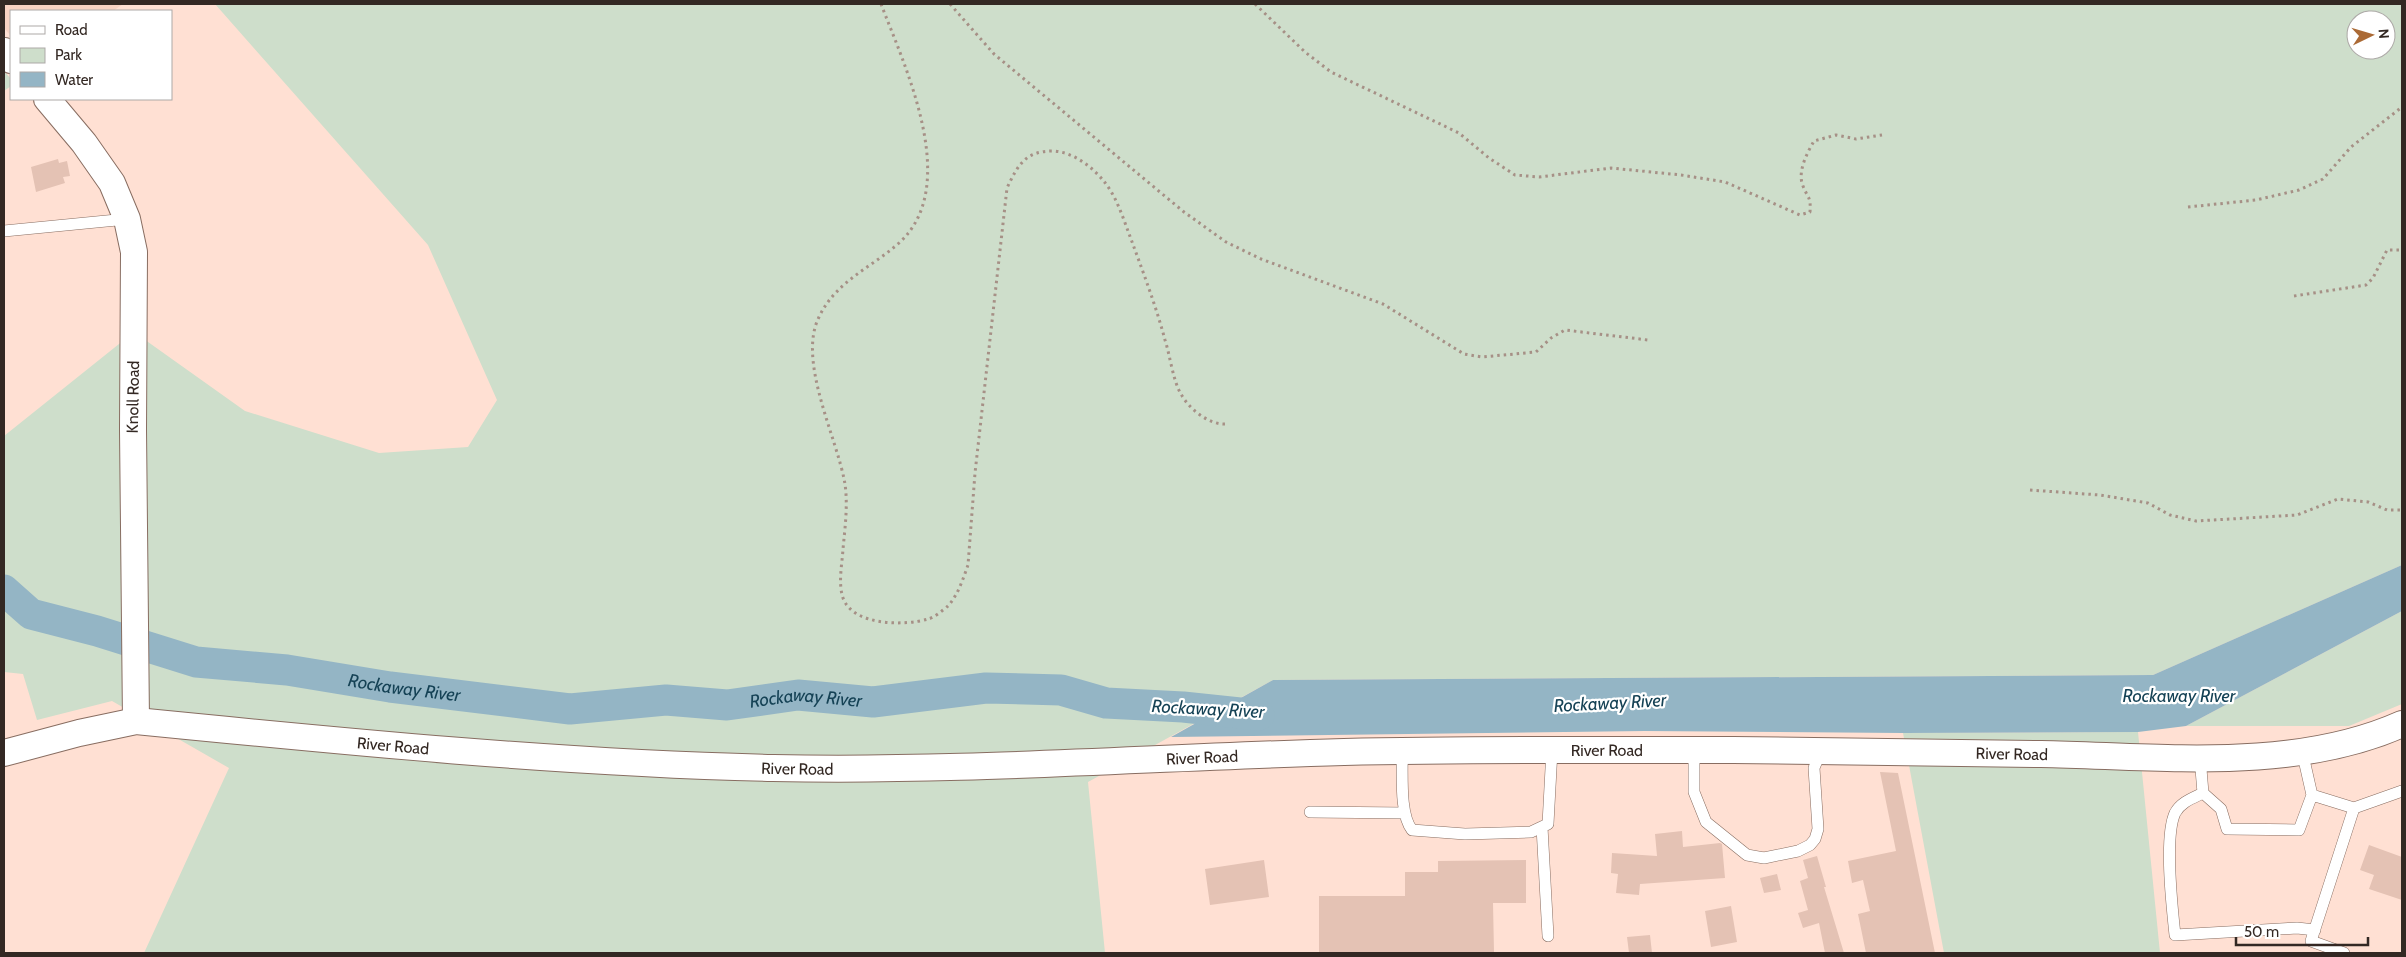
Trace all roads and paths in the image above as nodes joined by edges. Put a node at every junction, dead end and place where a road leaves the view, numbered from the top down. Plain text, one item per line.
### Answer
1 (881, 4) edge
2 (950, 4) edge
3 (1255, 4) edge
4 (48, 100) edge
5 (2402, 107) edge
6 (1882, 136) dead end
7 (2188, 207) dead end
8 (127, 219) junction
9 (4, 231) edge
10 (2402, 250) edge
11 (2294, 296) dead end
12 (1648, 340) dead end
13 (1226, 424) dead end
14 (2030, 490) dead end
15 (2402, 510) edge
16 (136, 721) junction
17 (2402, 724) edge
18 (1552, 750) junction
19 (1694, 750) junction
20 (1821, 751) junction
21 (2302, 751) junction
22 (1402, 752) junction
23 (4, 753) edge
24 (2200, 757) junction
25 (2402, 791) edge
26 (2203, 793) junction
27 (2312, 795) junction
28 (2354, 808) junction
29 (1310, 812) dead end
30 (1405, 813) junction
31 (1542, 827) junction
32 (2314, 930) junction
33 (1548, 936) dead end
34 (2344, 953) edge

1 - 13 path
2 - 12 path
3 - 6 path
4 - 8 street, Knoll Road
5 - 7 path
8 - 9 lane
8 - 16 street, Knoll Road
10 - 11 path
14 - 15 path
16 - 22 street, River Road
16 - 23 street, River Road
17 - 21 street, River Road
18 - 19 street, River Road
18 - 22 street, River Road
18 - 31 lane
19 - 20 street, River Road
19 - 20 lane
20 - 24 street, River Road
21 - 24 street, River Road
21 - 27 lane
22 - 30 lane
24 - 26 lane
25 - 28 lane
26 - 27 lane
26 - 32 lane
27 - 28 lane
28 - 32 lane
29 - 30 lane
30 - 31 lane
31 - 33 lane
32 - 34 lane

